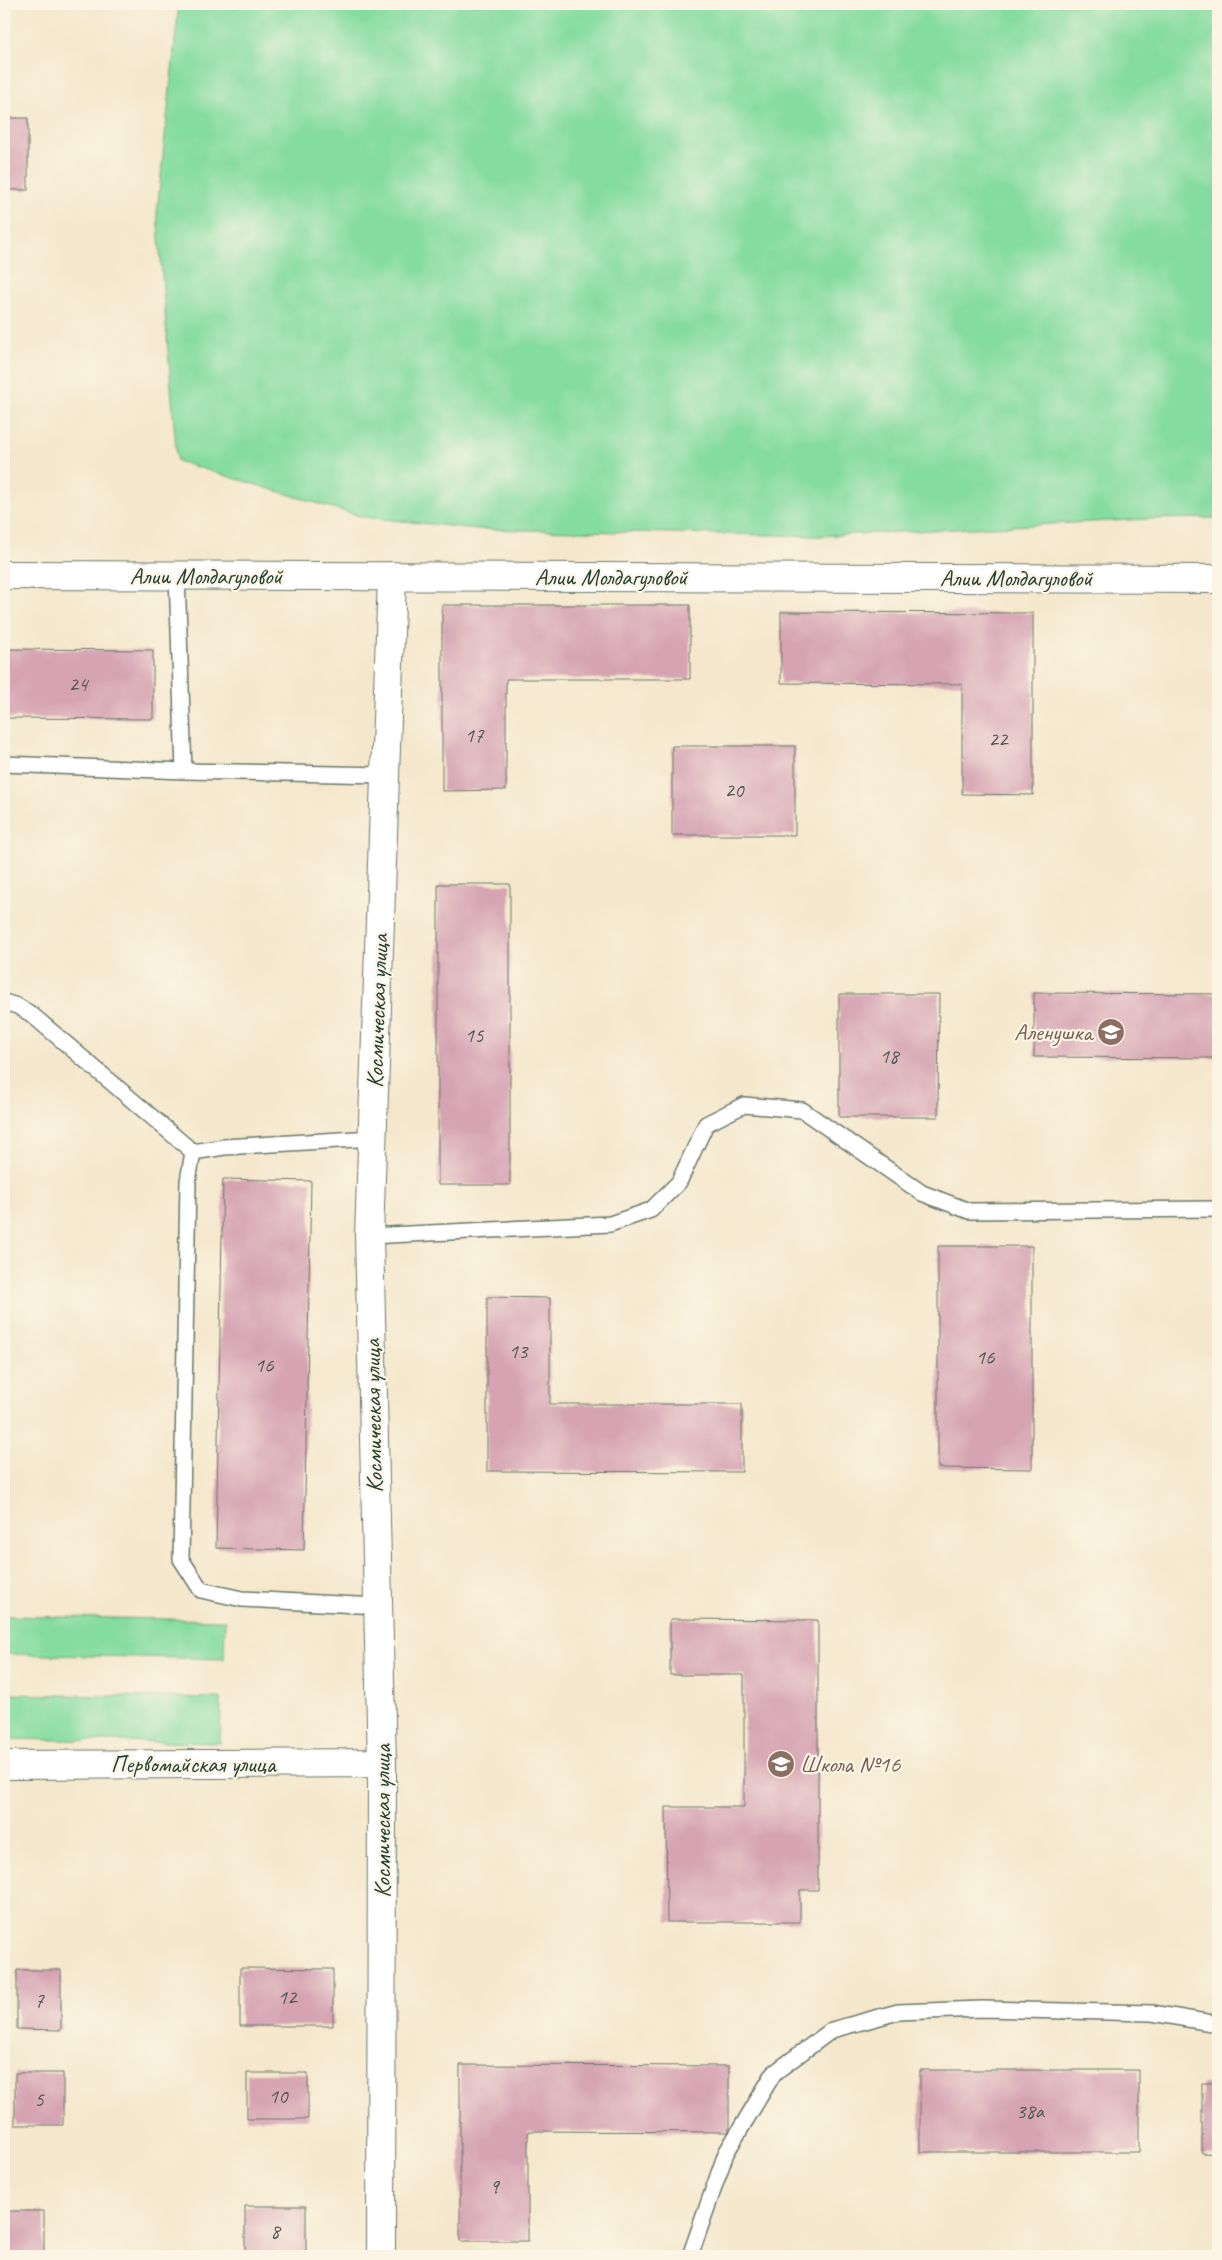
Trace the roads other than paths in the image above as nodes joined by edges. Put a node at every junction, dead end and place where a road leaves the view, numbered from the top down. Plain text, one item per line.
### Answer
1 (4, 576) edge
2 (177, 576) junction
3 (392, 576) junction
4 (1218, 579) edge
5 (4, 764) edge
6 (184, 771) junction
7 (385, 775) junction
8 (4, 1002) edge
9 (373, 1138) junction
10 (193, 1152) junction
11 (1218, 1209) edge
12 (369, 1236) junction
13 (377, 1606) junction
14 (382, 1763) junction
15 (4, 1765) edge
16 (1218, 2024) edge
17 (381, 2256) edge
18 (690, 2256) edge

1 - 2 street, Алии Молдагуловой
2 - 3 street, Алии Молдагуловой
2 - 6 lane
3 - 4 street, Алии Молдагуловой
3 - 7 street, Космическая улица
5 - 6 lane
6 - 7 lane
7 - 9 street, Космическая улица
8 - 10 lane
9 - 10 lane
9 - 12 street, Космическая улица
10 - 13 lane
11 - 12 lane
12 - 13 street, Космическая улица
13 - 14 street, Космическая улица
14 - 15 street, Первомайская улица
14 - 17 street, Космическая улица
16 - 18 lane

